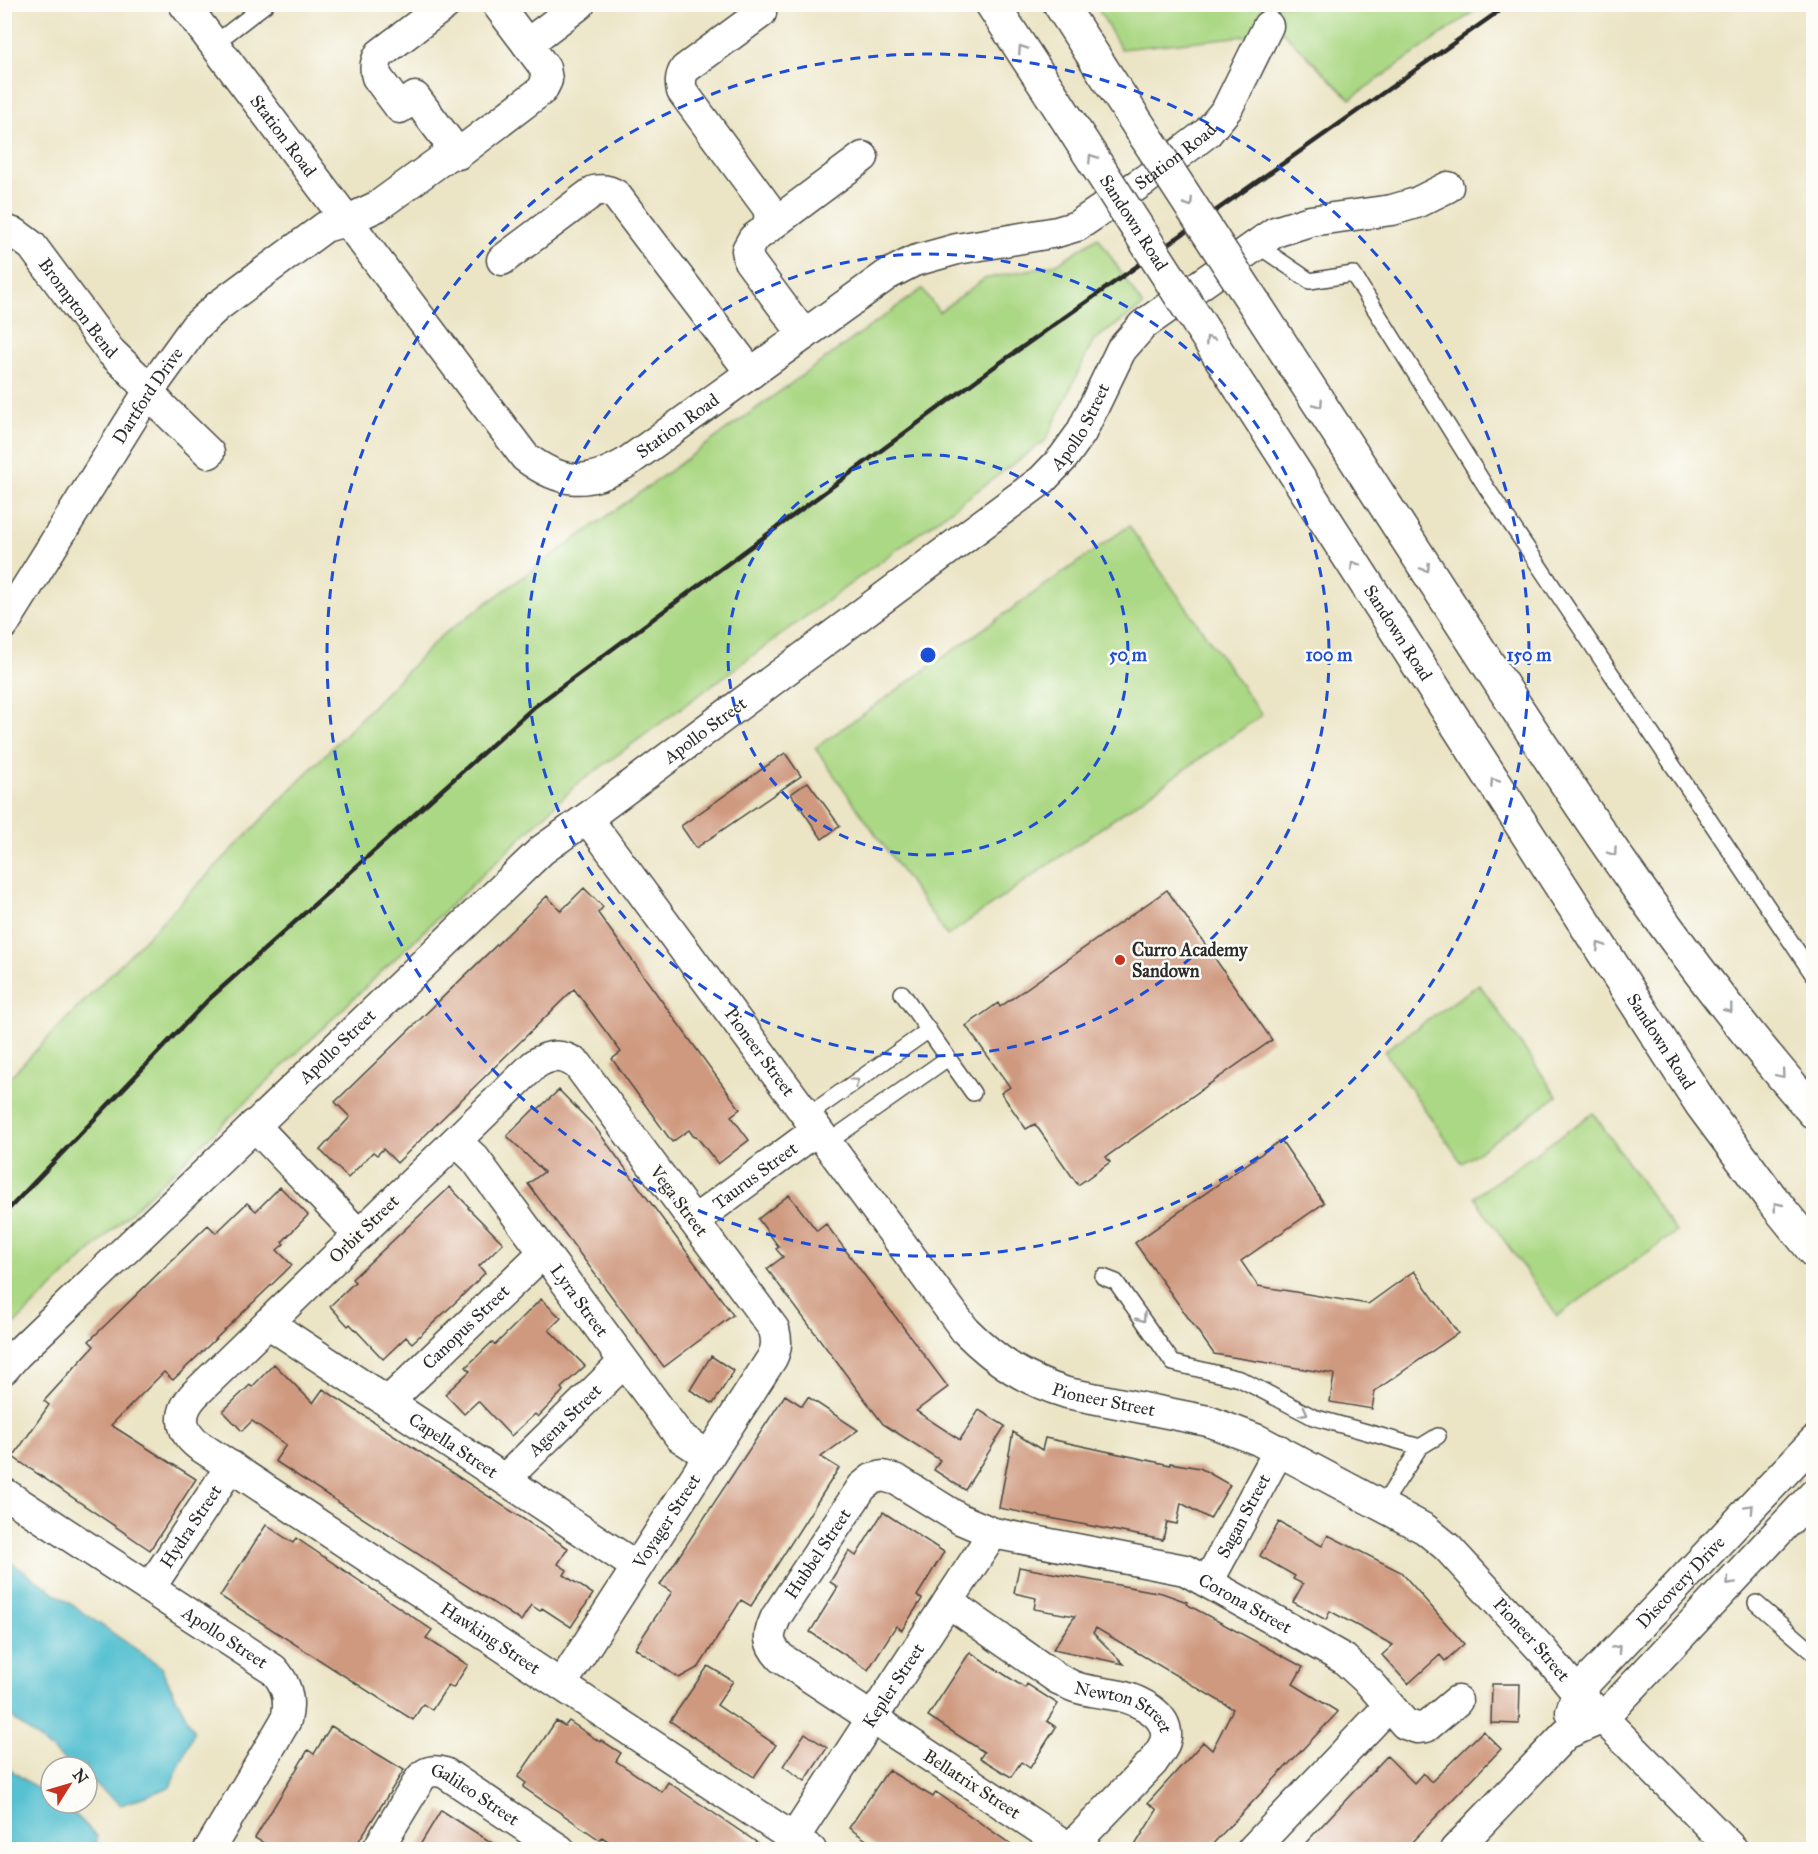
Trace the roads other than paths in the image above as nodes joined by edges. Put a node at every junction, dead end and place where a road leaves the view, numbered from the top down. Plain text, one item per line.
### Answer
1 (184, 4) edge
2 (266, 4) edge
3 (446, 4) edge
4 (497, 4) edge
5 (580, 4) edge
6 (992, 4) edge
7 (1060, 4) edge
8 (761, 13) dead end
9 (1268, 26) dead end
10 (214, 44) junction
11 (527, 44) junction
12 (455, 150) junction
13 (863, 157) dead end
14 (1448, 187) dead end
15 (346, 221) junction
16 (4, 230) edge
17 (765, 230) junction
18 (1257, 245) junction
19 (502, 261) dead end
20 (804, 335) junction
21 (751, 373) junction
22 (149, 391) junction
23 (209, 453) dead end
24 (4, 624) edge
25 (586, 819) junction
26 (1814, 976) edge
27 (902, 993) dead end
28 (929, 1030) junction
29 (559, 1056) joint
30 (948, 1058) junction
31 (973, 1093) dead end
32 (1814, 1112) edge
33 (254, 1125) junction
34 (817, 1130) junction
35 (456, 1141) junction
36 (694, 1221) junction
37 (359, 1234) junction
38 (1814, 1251) edge
39 (544, 1252) junction
40 (1103, 1277) dead end
41 (268, 1323) junction
42 (772, 1358) joint
43 (624, 1362) junction
44 (4, 1369) edge
45 (388, 1402) junction
46 (182, 1418) joint
47 (1438, 1436) dead end
48 (1814, 1441) edge
49 (1420, 1447) junction
50 (1279, 1450) junction
51 (709, 1456) junction
52 (231, 1466) junction
53 (505, 1479) junction
54 (4, 1493) edge
55 (1814, 1494) edge
56 (1382, 1506) junction
57 (993, 1533) junction
58 (638, 1567) junction
59 (1208, 1582) junction
60 (150, 1588) junction
61 (948, 1602) junction
62 (1756, 1603) dead end
63 (1814, 1653) edge
64 (561, 1685) junction
65 (1577, 1692) junction
66 (1457, 1701) dead end
67 (1389, 1706) junction
68 (872, 1718) junction
69 (1603, 1718) junction
70 (1566, 1734) junction
71 (802, 1844) edge
72 (546, 1846) edge
73 (1071, 1849) edge
74 (208, 1850) edge
75 (378, 1850) edge
76 (1252, 1850) edge
77 (1455, 1850) edge
78 (1733, 1850) edge

1 - 10 street, Station Road
2 - 10 lane
3 - 12 street
4 - 11 street
5 - 11 street
38 -> 6 main road, Sandown Road, bridge
7 -> 32 main road, bridge
8 - 17 street
9 - 20 street, Station Road
10 - 15 street, Station Road
11 - 12 street, Dartford Drive
12 - 15 street, Dartford Drive
13 - 17 street
14 - 18 street, Apollo Street
15 - 21 street, Station Road
15 - 22 street, Dartford Drive
16 - 22 street, Brompton Bend
17 - 20 street
18 - 25 street, Apollo Street
18 - 26 lane
19 - 21 street
20 - 21 street, Station Road
22 - 23 street, Brompton Bend
22 - 24 street, Dartford Drive
25 - 33 street, Apollo Street
25 - 34 street, Pioneer Street
27 - 28 lane
28 - 30 lane
34 -> 28 lane
29 - 35 street, Orbit Street
29 - 36 street, Vega Street
30 - 31 lane
30 - 34 lane
33 - 37 street
33 - 44 street, Apollo Street
34 - 36 street, Taurus Street
34 - 50 street, Pioneer Street
35 - 37 street, Orbit Street
35 - 39 street, Lyra Street
36 - 42 street, Vega Street
37 - 41 street, Orbit Street
39 - 43 street, Lyra Street
39 - 45 street, Canopus Street
40 -> 49 lane
41 - 45 street, Capella Street
41 - 46 street, Orbit Street
42 - 51 street, Voyager Street
43 - 51 street, Lyra Street
43 - 53 street, Agena Street
45 - 53 street, Capella Street
46 - 52 street, Hawking Street
47 - 49 lane
65 -> 48 street, Discovery Drive
49 - 56 lane
50 - 56 street, Pioneer Street
50 - 59 street, Sagan Street
51 - 58 street, Voyager Street
52 - 60 street, Hydra Street
52 - 64 street, Hawking Street
53 - 58 street, Capella Street
54 - 60 street, Apollo Street
55 -> 69 street, Discovery Drive
56 - 65 street, Pioneer Street
57 - 59 street, Corona Street
57 - 61 street, Kepler Street
57 - 68 street, Hubbel Street
58 - 64 street, Voyager Street
59 - 67 street, Corona Street
60 - 74 street, Apollo Street
61 - 68 street, Kepler Street
61 - 73 street, Newton Street
62 - 63 lane
64 - 71 street, Hawking Street
65 - 69 street, Pioneer Street
65 - 70 street, Discovery Drive
66 - 67 street, Corona Street
67 - 76 street
68 - 71 street, Kepler Street
68 - 73 street, Bellatrix Street
69 - 70 street, Discovery Drive
69 - 78 street, Pioneer Street
70 - 77 street, Discovery Drive
72 - 75 street, Galileo Street

